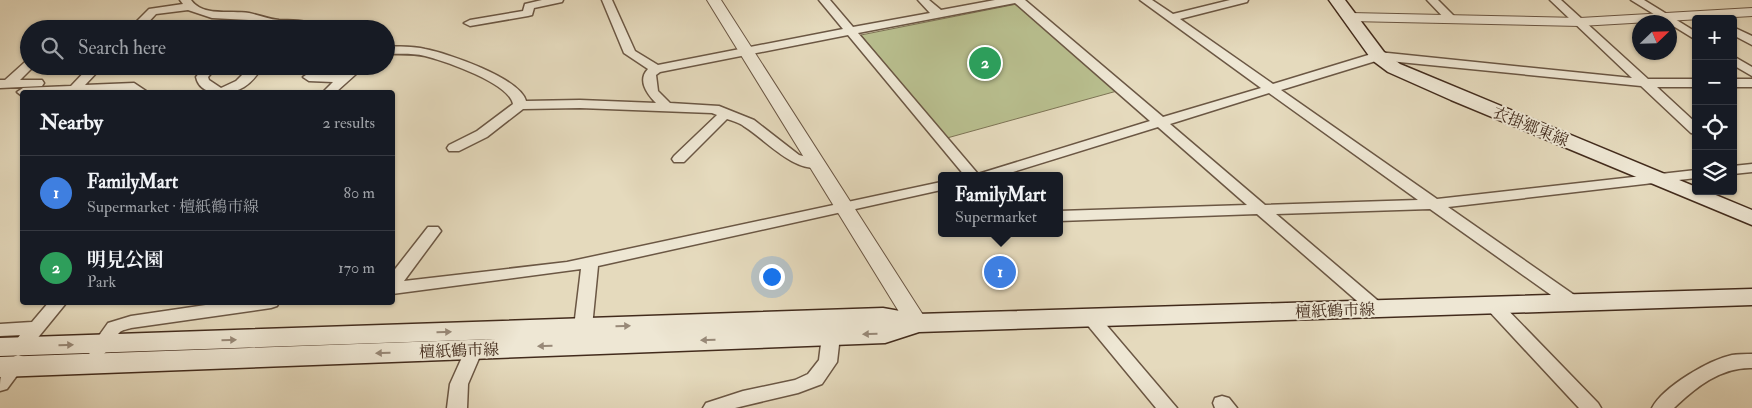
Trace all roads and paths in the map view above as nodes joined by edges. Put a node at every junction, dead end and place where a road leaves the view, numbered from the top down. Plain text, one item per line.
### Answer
1 (558, 0) edge
2 (607, 0) edge
3 (714, 0) edge
4 (824, 0) edge
5 (924, 0) edge
6 (1012, 0) edge
7 (1018, 0) edge
8 (1145, 0) edge
9 (1243, 0) edge
10 (1337, 0) edge
11 (1432, 0) edge
12 (1555, 0) edge
13 (1636, 0) edge
14 (531, 2) edge
15 (187, 3) edge
16 (1752, 12) edge
17 (938, 14) junction
18 (1661, 15) edge
19 (1726, 15) edge
20 (1350, 17) junction
21 (1677, 17) edge
22 (1692, 17) edge
23 (1170, 18) junction
24 (1451, 19) junction
25 (1632, 19) edge
26 (144, 20) edge
27 (263, 20) edge
28 (1580, 22) junction
29 (470, 23) dead end
30 (1677, 25) edge
31 (850, 32) junction
32 (1737, 32) edge
33 (1692, 34) edge
34 (1752, 41) edge
35 (395, 50) edge
36 (746, 52) junction
37 (1378, 56) junction
38 (1737, 63) edge
39 (656, 69) junction
40 (20, 72) edge
41 (1752, 72) edge
42 (89, 75) edge
43 (204, 75) edge
44 (250, 75) edge
45 (349, 75) edge
46 (309, 77) dead end
47 (344, 79) junction
48 (1645, 83) junction
49 (1692, 83) edge
50 (1737, 83) edge
51 (1752, 83) edge
52 (4, 84) edge
53 (1271, 88) junction
54 (39, 90) edge
55 (74, 90) edge
56 (88, 90) edge
57 (138, 90) edge
58 (215, 90) edge
59 (225, 90) edge
60 (331, 90) edge
61 (520, 105) junction
62 (664, 107) junction
63 (725, 114) junction
64 (1159, 122) junction
65 (1692, 126) edge
66 (454, 148) dead end
67 (679, 159) dead end
68 (818, 164) junction
69 (970, 172) edge
70 (997, 172) edge
71 (1692, 174) edge
72 (1659, 178) junction
73 (938, 187) edge
74 (1434, 204) junction
75 (846, 208) junction
76 (1260, 209) junction
77 (1063, 216) edge
78 (1752, 218) edge
79 (433, 231) dead end
80 (590, 262) junction
81 (395, 283) edge
82 (395, 287) edge
83 (1752, 297) edge
84 (1574, 303) junction
85 (56, 305) edge
86 (234, 305) edge
87 (221, 306) edge
88 (1494, 306) junction
89 (1377, 309) junction
90 (1091, 318) junction
91 (917, 323) junction
92 (583, 327) junction
93 (0, 330) edge
94 (831, 336) junction
95 (474, 349) junction
96 (94, 354) junction
97 (14, 355) edge
98 (1752, 361) edge
99 (1668, 405) edge
100 (457, 408) edge
101 (713, 408) edge
102 (1167, 408) edge
103 (1591, 408) edge

1 - 14 street
2 - 39 street
3 - 36 street
4 - 31 street
5 - 17 street
6 - 17 street
7 - 64 street
8 - 23 street
9 - 23 street
10 - 20 main road, 衣掛郷東線
11 - 24 street
12 - 28 street
13 - 18 street
14 - 29 street
15 - 26 street
15 - 27 street
16 - 19 street
17 - 31 street
20 - 24 street
20 - 37 main road, 衣掛郷東線
21 - 22 street
23 - 53 street
24 - 28 street
25 - 28 street
28 - 48 street
30 - 33 street
31 - 36 street
31 - 69 street
32 - 34 street
35 - 61 street
36 - 39 street
36 - 68 street
37 - 48 street
37 - 53 street
37 - 72 main road, 衣掛郷東線
38 - 41 street
39 - 62 street
40 - 52 street
42 - 55 street
43 - 58 street
44 - 59 street
45 - 47 street
46 - 47 street
47 - 60 street
48 - 49 street
48 - 65 street
50 - 51 street
52 - 54 street
53 - 64 street
53 - 74 street
56 - 57 street
61 - 62 street
61 - 66 street
62 - 63 street
63 - 67 street
63 - 68 street
64 - 70 street
64 - 76 street
68 - 75 street
71 - 72 street
72 - 74 street
72 - 78 main road, 衣掛郷東線
73 - 75 street
74 - 76 street
74 - 84 street
75 - 80 street
75 - 91 street
76 - 77 street
76 - 89 street
79 - 81 street
80 - 82 street
80 - 92 street
83 - 84 main road, 檀紙鶴市線
84 - 88 main road, 檀紙鶴市線
85 - 97 street
86 - 87 street
87 - 96 street
88 - 89 main road, 檀紙鶴市線
88 - 103 street
89 - 90 main road, 檀紙鶴市線
90 - 91 main road, 檀紙鶴市線
90 - 102 street
92 -> 91 main road, 檀紙鶴市線
91 -> 94 main road, 檀紙鶴市線
96 -> 92 main road, 檀紙鶴市線
93 - 97 street
94 -> 95 main road, 檀紙鶴市線
94 - 101 street
95 -> 96 main road, 檀紙鶴市線
95 - 100 street
96 - 97 main road, 檀紙鶴市線
98 - 99 street

